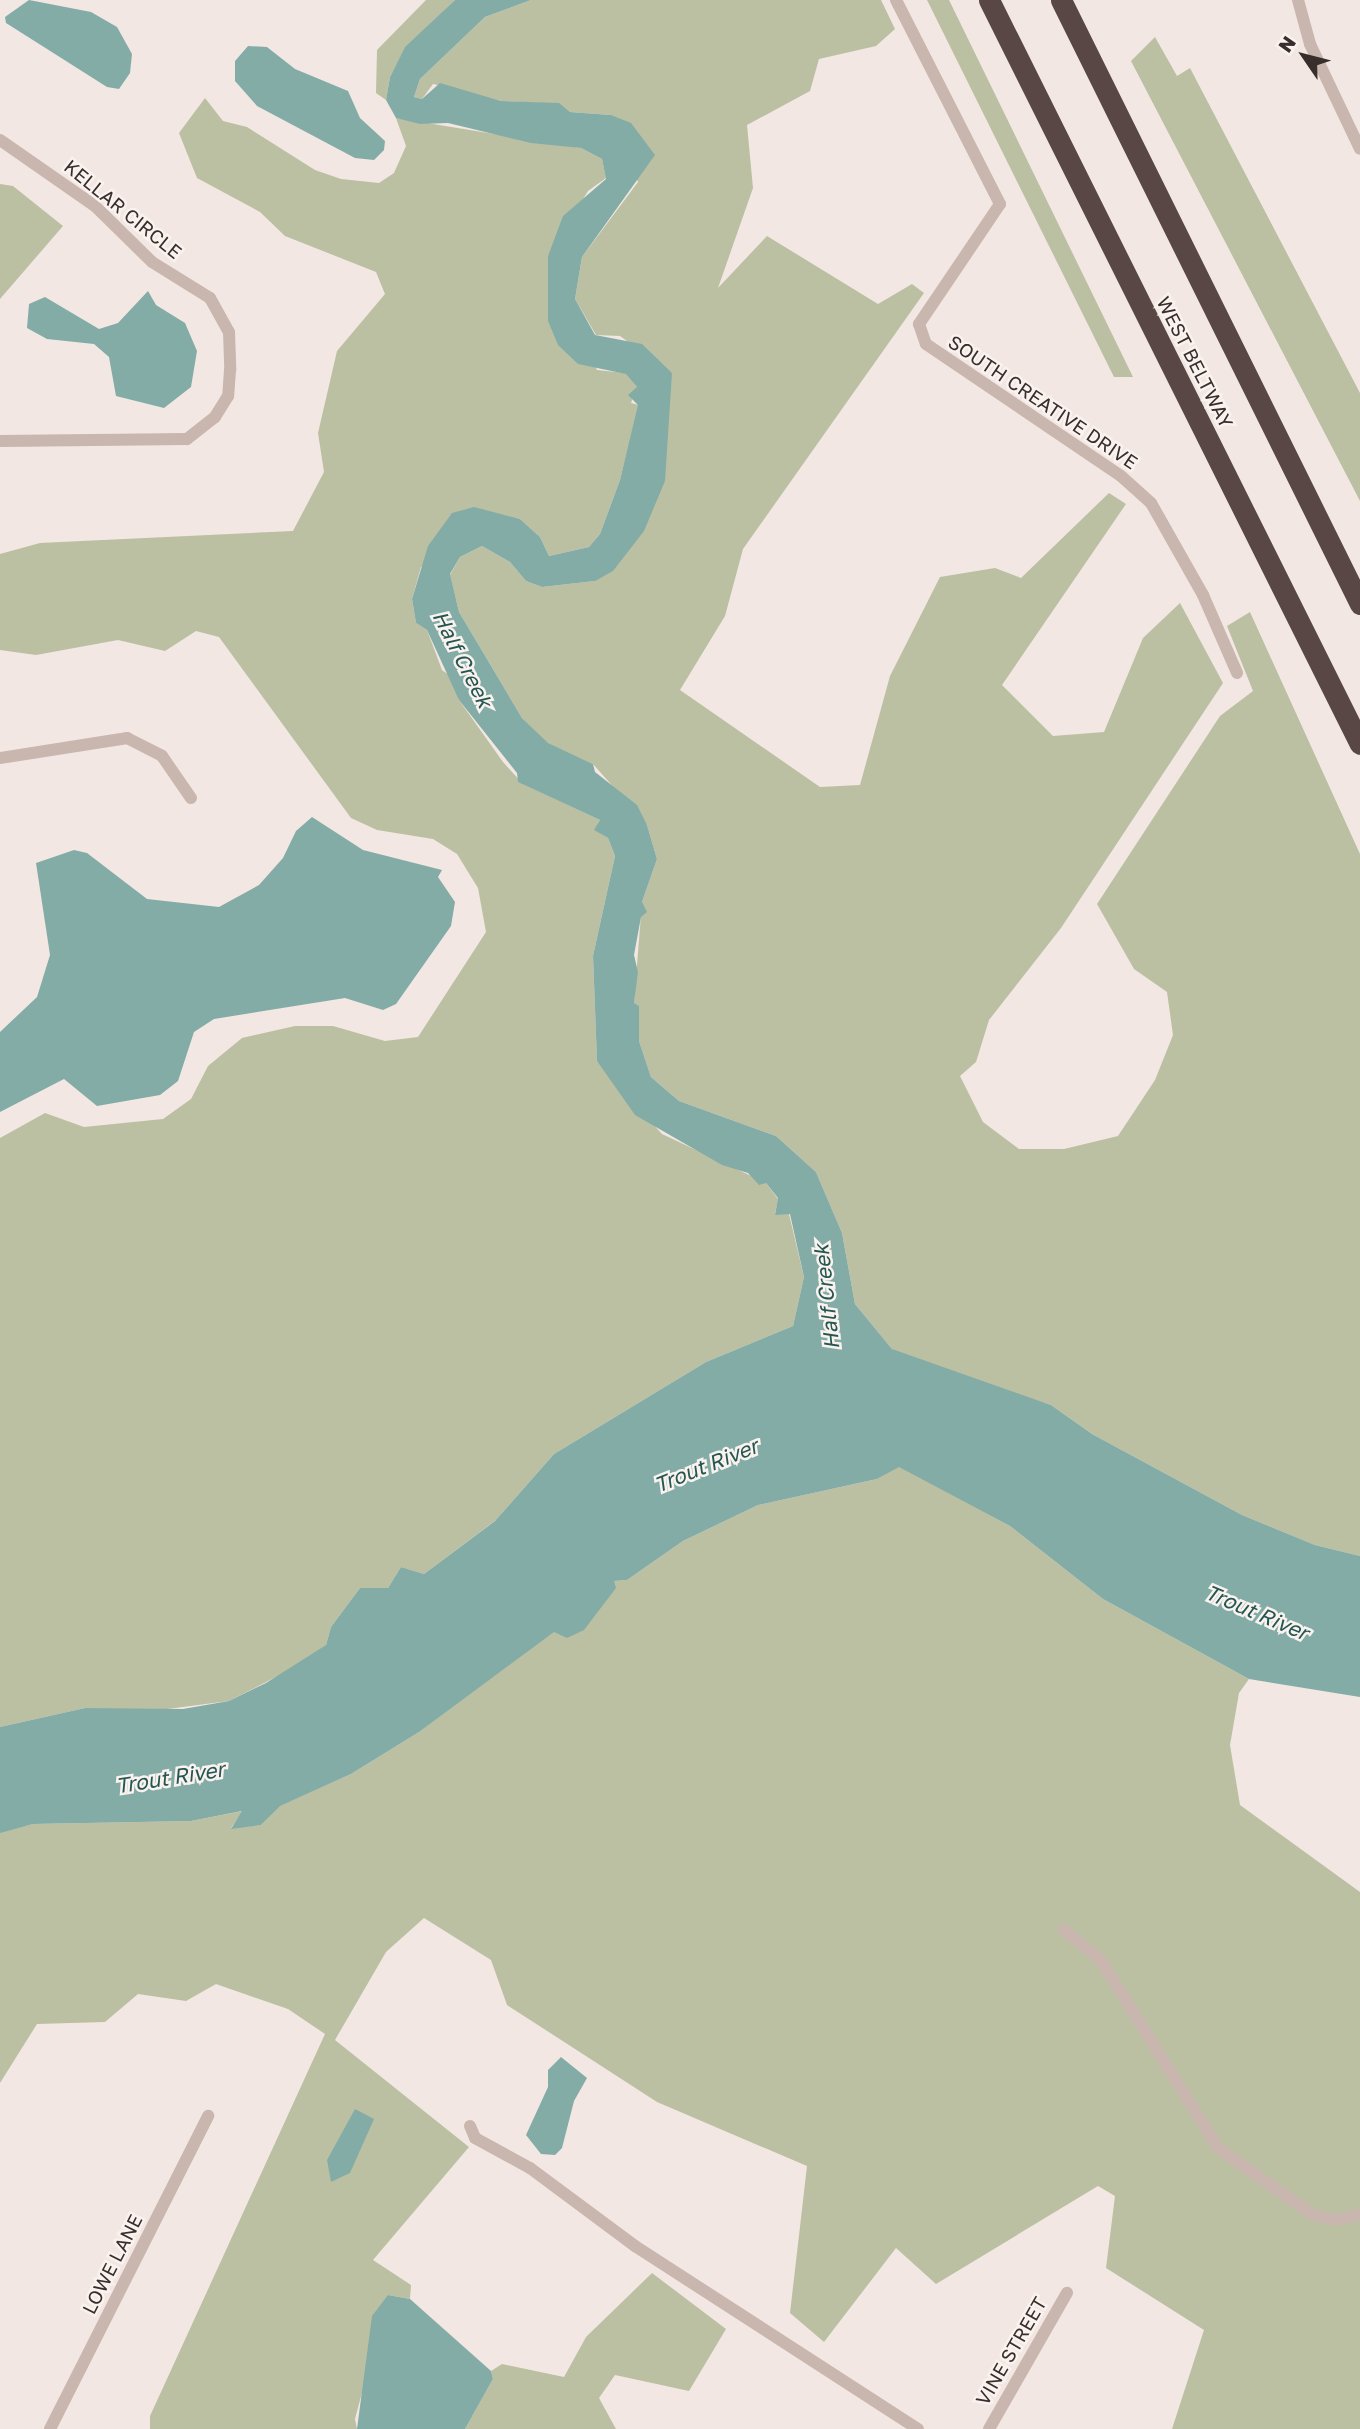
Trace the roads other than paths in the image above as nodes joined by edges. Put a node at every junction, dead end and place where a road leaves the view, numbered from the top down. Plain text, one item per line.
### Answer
1 (895, 0) edge
2 (989, 0) edge
3 (1061, 0) edge
4 (1298, 0) edge
5 (0, 140) edge
6 (1360, 149) edge
7 (0, 441) edge
8 (1360, 604) edge
9 (1237, 673) dead end
10 (1360, 744) edge
11 (0, 758) edge
12 (191, 797) dead end
13 (1064, 1930) dead end
14 (208, 2116) dead end
15 (470, 2126) dead end
16 (1360, 2215) edge
17 (1067, 2293) dead end
18 (50, 2429) edge
19 (918, 2429) edge
20 (989, 2429) edge

1 - 9 street, SOUTH CREATIVE DRIVE
2 - 10 highway, WEST BELTWAY
3 - 8 highway, WEST BELTWAY
4 - 6 street
5 - 7 street, KELLAR CIRCLE
11 - 12 street
13 - 16 street
14 - 18 street, LOWE LANE
15 - 19 street
17 - 20 street, VINE STREET

